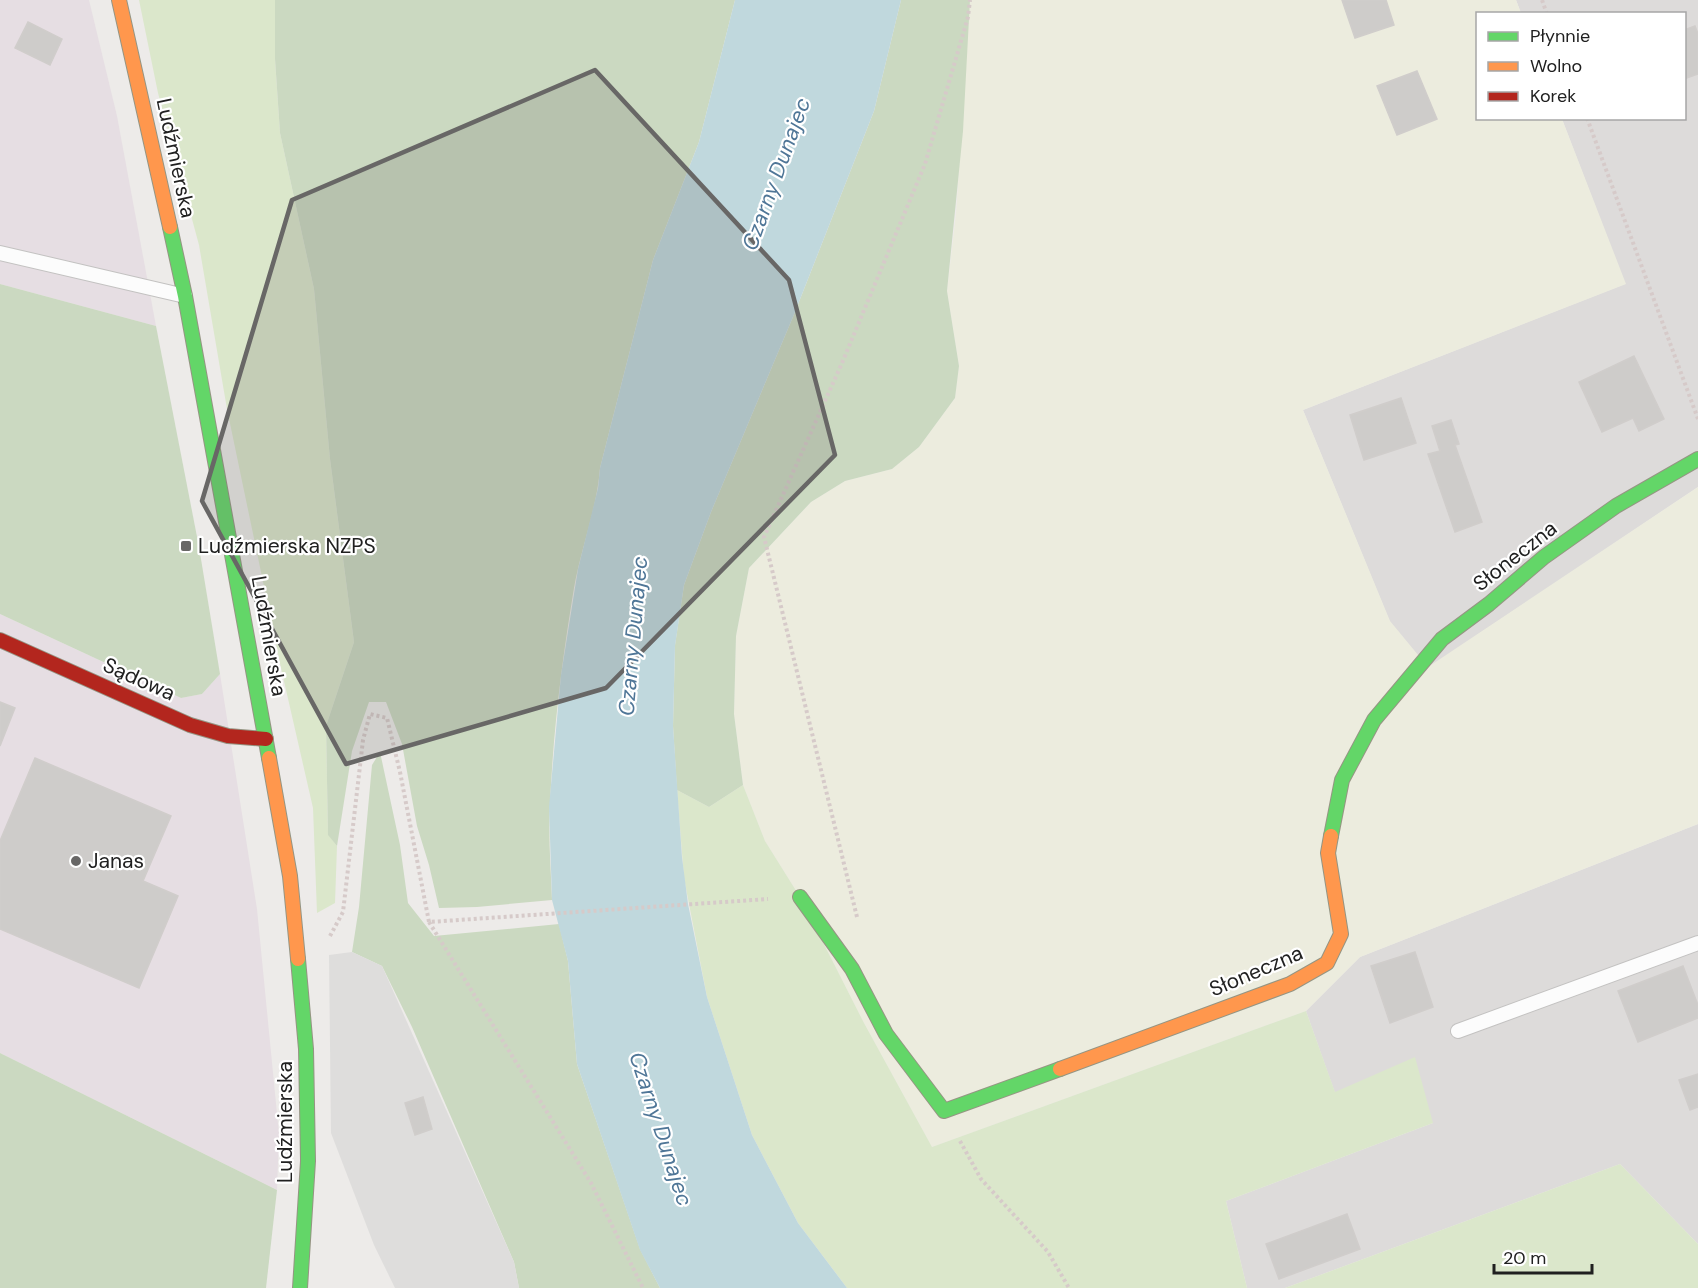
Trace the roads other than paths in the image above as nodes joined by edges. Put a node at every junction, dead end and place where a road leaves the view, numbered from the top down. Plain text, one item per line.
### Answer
1 (119, 0) edge
2 (0, 253) edge
3 (184, 296) junction
4 (1698, 459) edge
5 (0, 640) edge
6 (266, 739) junction
7 (800, 897) dead end
8 (1698, 943) edge
9 (1458, 1031) dead end
10 (300, 1288) edge

1 - 3 street, Ludźmierska
2 - 3 lane
3 - 6 street, Ludźmierska
4 - 7 street, Słoneczna
5 - 6 street, Sądowa
6 - 10 street, Ludźmierska
8 - 9 lane

